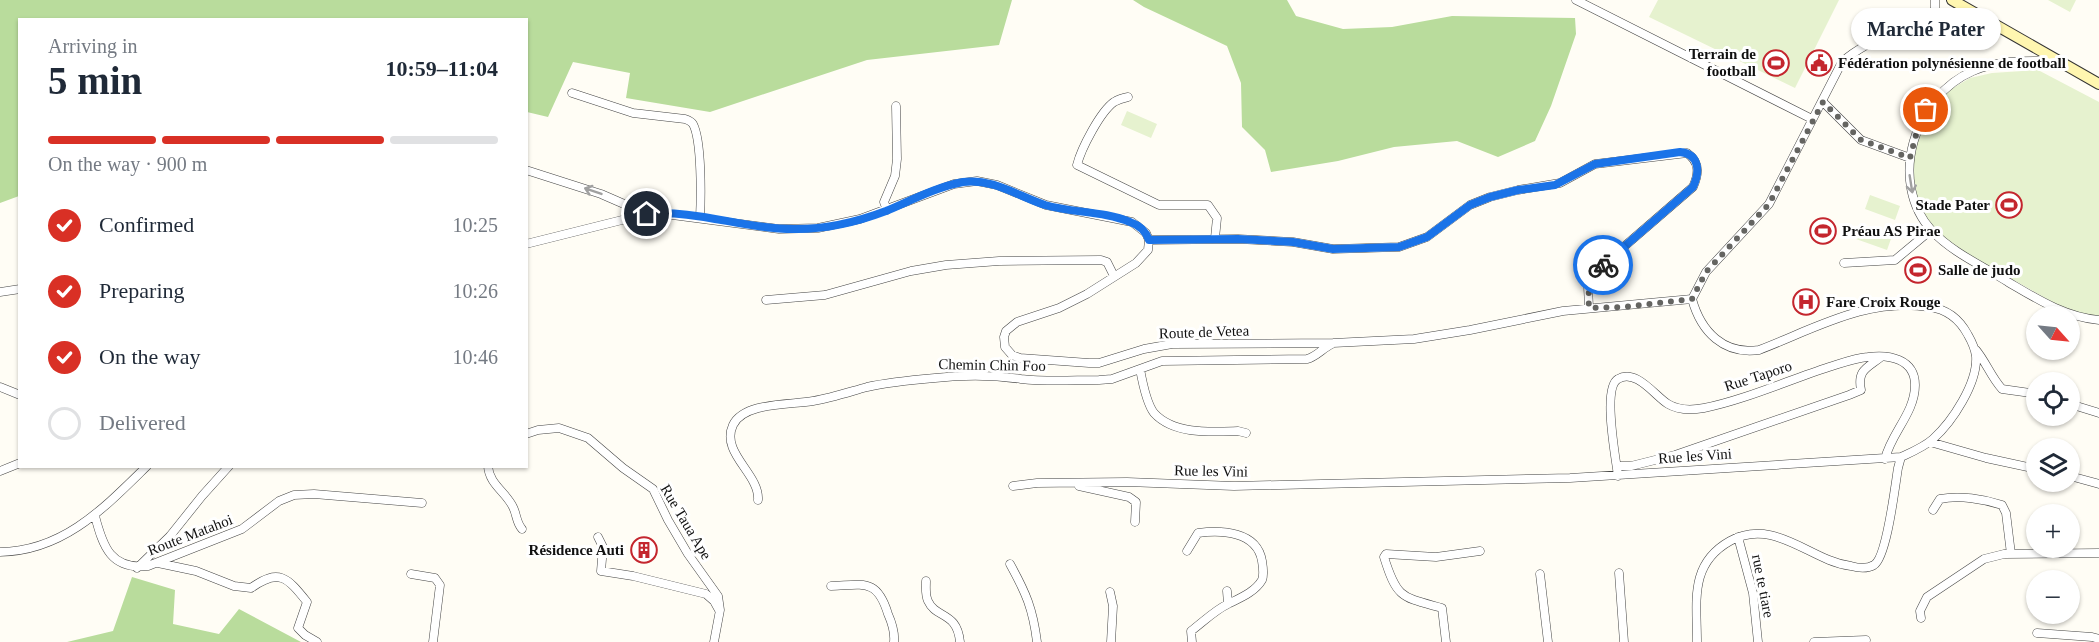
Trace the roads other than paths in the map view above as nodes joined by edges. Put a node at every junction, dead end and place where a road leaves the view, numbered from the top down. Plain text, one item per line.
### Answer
1 (1576, 0) edge
2 (1935, 0) edge
3 (1952, 0) edge
4 (1970, 10) junction
5 (1923, 22) junction
6 (2059, 61) junction
7 (2099, 84) edge
8 (572, 93) dead end
9 (1128, 97) dead end
10 (1823, 102) junction
11 (896, 106) dead end
12 (1812, 119) junction
13 (1910, 158) junction
14 (528, 171) edge
15 (887, 210) junction
16 (647, 214) junction
17 (700, 218) junction
18 (1931, 230) junction
19 (1215, 238) junction
20 (1149, 240) junction
21 (528, 244) edge
22 (1844, 263) dead end
23 (1113, 276) junction
24 (18, 288) edge
25 (0, 292) edge
26 (1692, 299) junction
27 (766, 300) dead end
28 (1589, 308) junction
29 (2099, 320) edge
30 (1333, 343) junction
31 (1975, 349) junction
32 (1881, 357) junction
33 (1140, 369) junction
34 (0, 387) edge
35 (2026, 392) edge
36 (18, 394) edge
37 (2080, 408) edge
38 (2099, 413) edge
39 (528, 433) edge
40 (1246, 433) dead end
41 (1930, 442) junction
42 (1901, 457) junction
43 (1885, 459) junction
44 (18, 464) edge
45 (1617, 466) junction
46 (2026, 467) edge
47 (145, 468) edge
48 (227, 468) edge
49 (488, 468) edge
50 (0, 471) edge
51 (1618, 476) junction
52 (2080, 478) edge
53 (1072, 483) junction
54 (2099, 483) edge
55 (1013, 486) dead end
56 (758, 500) dead end
57 (422, 503) dead end
58 (1933, 510) dead end
59 (95, 516) junction
60 (1135, 522) dead end
61 (522, 529) dead end
62 (598, 537) dead end
63 (1738, 537) junction
64 (1187, 551) dead end
65 (1480, 551) dead end
66 (0, 552) edge
67 (2099, 553) edge
68 (2011, 554) junction
69 (157, 563) junction
70 (1010, 564) dead end
71 (137, 567) junction
72 (1619, 573) dead end
73 (411, 574) dead end
74 (1540, 574) dead end
75 (926, 581) dead end
76 (831, 586) dead end
77 (1227, 591) dead end
78 (1110, 592) dead end
79 (1228, 604) junction
80 (719, 612) junction
81 (1921, 618) dead end
82 (2037, 633) dead end
83 (2099, 639) edge
84 (1866, 640) dead end
85 (316, 642) edge
86 (433, 642) edge
87 (714, 642) edge
88 (894, 642) edge
89 (960, 642) edge
90 (1037, 642) edge
91 (1111, 642) edge
92 (1192, 642) edge
93 (1446, 642) edge
94 (1548, 642) edge
95 (1624, 642) edge
96 (1696, 642) edge
97 (1758, 642) edge
98 (1814, 642) edge

1 - 12 street
2 - 5 street
3 - 4 main road
4 - 5 street
4 - 6 main road
5 - 10 street
6 - 7 main road
6 - 13 street
8 - 17 street
9 - 19 street
10 - 12 street
10 - 13 street
11 - 15 street
12 - 26 street
13 -> 18 street
16 -> 14 street
15 - 17 street
15 - 20 street
16 - 17 street
16 - 21 street
18 - 22 street
18 - 29 street
19 - 20 street
19 - 28 street
20 - 23 street, Route de Vetea
23 - 27 street
23 - 30 street, Route de Vetea
24 - 25 street
26 - 28 street, Route de Vetea
26 - 31 street
28 - 30 street, Route de Vetea
30 - 33 street, Chemin Chin Foo
31 - 35 street
31 - 41 street, Rue les Vini
32 - 43 street, Rue Taporo
32 - 45 street
32 - 45 street, Rue Taporo
33 - 40 street
33 - 56 street, Chemin Chin Foo
34 - 36 street
37 - 38 street
39 - 80 street, Rue Taua Ape
41 - 42 street, Rue les Vini
41 - 46 street
42 - 43 street, Rue les Vini
42 - 63 street
43 - 51 street, Rue les Vini
44 - 50 street
45 - 51 street, Rue Taporo
47 - 59 street
48 - 71 street
49 - 61 street
51 - 53 street, Rue les Vini
52 - 54 street
53 - 55 street, Rue les Vini
53 - 60 street
57 - 69 street, Route Matahoi
58 - 68 street
59 - 66 street
59 - 71 street, Route Matahoi
62 - 80 street
63 - 96 street
63 - 97 street, rue te tiare
64 - 79 street
65 - 93 street
67 - 68 street
68 - 81 street
69 - 71 street, Route Matahoi
69 - 85 street
70 - 90 street
72 - 95 street
73 - 86 street
74 - 94 street
75 - 89 street
76 - 88 street
77 - 79 street
78 - 91 street
79 - 92 street
80 - 87 street, Rue Taua Ape
82 - 83 street
84 - 98 street

